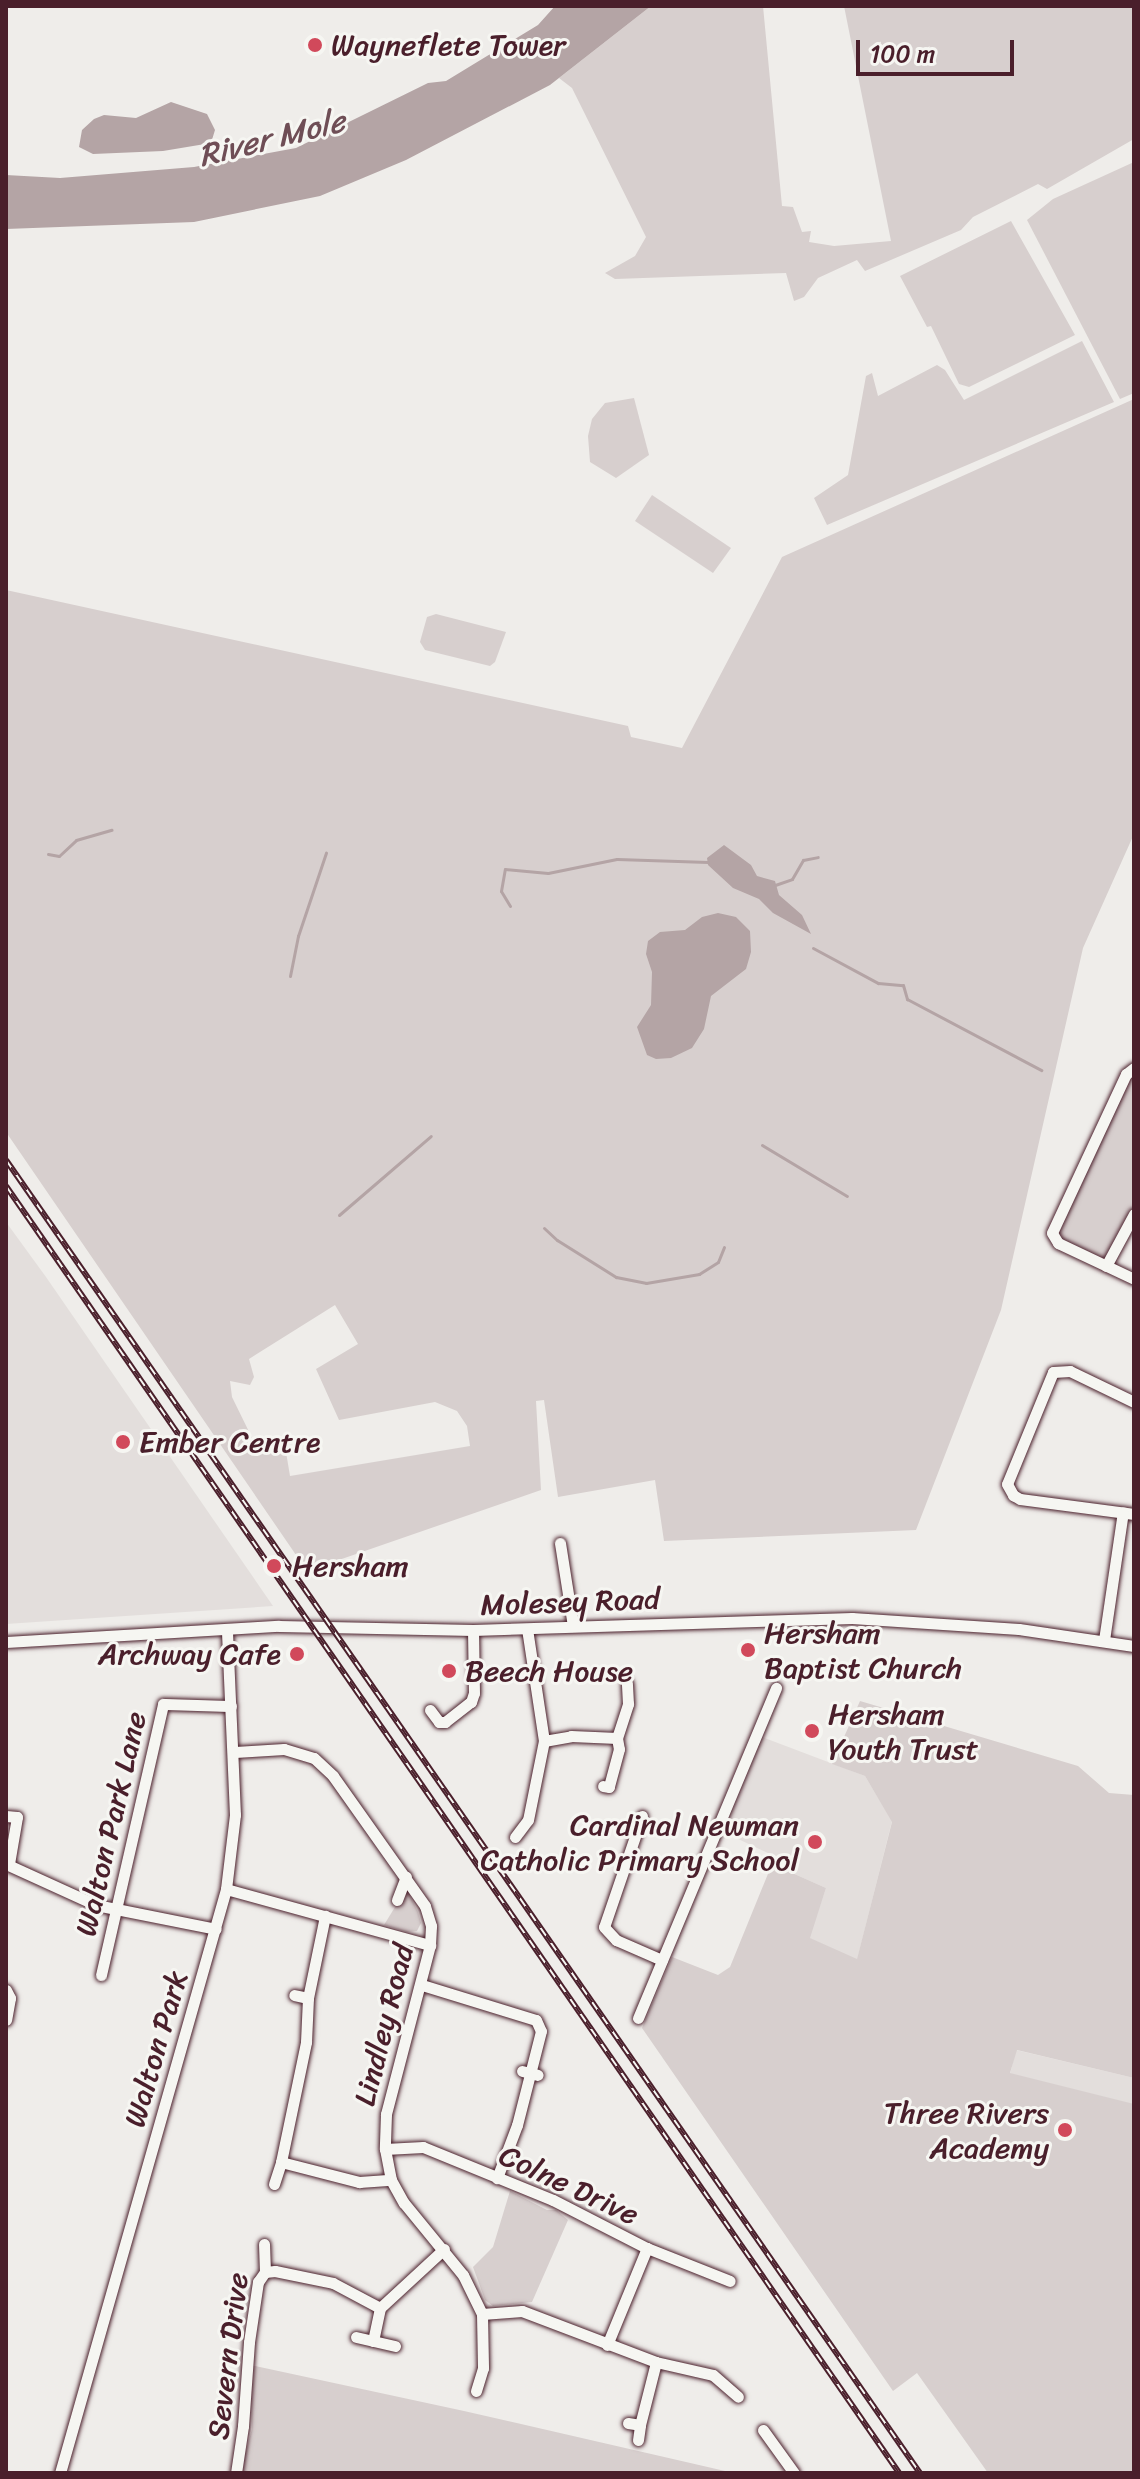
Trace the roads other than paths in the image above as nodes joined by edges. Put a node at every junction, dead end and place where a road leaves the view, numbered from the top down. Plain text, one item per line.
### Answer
1 (1134, 1068) edge
2 (1134, 1214) edge
3 (1106, 1266) junction
4 (1134, 1279) edge
5 (1134, 1402) edge
6 (1128, 1513) edge
7 (560, 1543) dead end
8 (573, 1626) junction
9 (527, 1629) junction
10 (227, 1630) junction
11 (473, 1630) junction
12 (1104, 1640) junction
13 (6, 1642) edge
14 (1134, 1646) edge
15 (627, 1683) dead end
16 (776, 1688) dead end
17 (231, 1706) junction
18 (430, 1710) dead end
19 (617, 1738) junction
20 (544, 1741) junction
21 (235, 1752) junction
22 (603, 1786) dead end
23 (6, 1816) edge
24 (642, 1816) dead end
25 (514, 1836) dead end
26 (8, 1864) edge
27 (406, 1877) junction
28 (226, 1889) junction
29 (397, 1900) dead end
30 (114, 1909) junction
31 (325, 1916) junction
32 (216, 1929) junction
33 (430, 1945) junction
34 (662, 1960) junction
35 (101, 1975) dead end
36 (422, 1985) junction
37 (6, 1990) edge
38 (294, 1995) dead end
39 (308, 1998) junction
40 (638, 2018) dead end
41 (6, 2020) edge
42 (385, 2149) junction
43 (281, 2162) junction
44 (497, 2178) junction
45 (391, 2180) junction
46 (274, 2184) dead end
47 (264, 2244) dead end
48 (647, 2248) junction
49 (444, 2249) junction
50 (265, 2272) junction
51 (730, 2281) dead end
52 (380, 2308) junction
53 (482, 2314) junction
54 (356, 2337) dead end
55 (373, 2341) junction
56 (607, 2345) junction
57 (395, 2346) dead end
58 (656, 2362) junction
59 (476, 2391) dead end
60 (738, 2397) dead end
61 (763, 2430) dead end
62 (638, 2440) dead end
63 (60, 2473) edge
64 (236, 2473) edge
65 (794, 2473) edge

1 - 3 street
2 - 3 street
3 - 4 street
5 - 6 street
6 - 12 street
7 - 8 street
8 - 9 street, Molesey Road
8 - 12 street, Molesey Road
9 - 11 street, Molesey Road
9 - 20 street
10 - 11 street, Molesey Road
10 - 13 street, Molesey Road
10 - 17 street, Walton Park
11 - 18 street
12 - 14 street, Molesey Road
15 - 19 street
16 - 34 street
17 - 21 street, Walton Park
17 - 30 street, Walton Park Lane
19 - 20 street
19 - 22 street
20 - 25 street
21 - 27 street, Lindley Road
21 - 28 street, Walton Park
23 - 26 street
24 - 34 street
26 - 30 street
27 - 29 street
27 - 33 street, Lindley Road
28 - 31 street
28 - 32 street, Walton Park
30 - 32 street
30 - 35 street, Walton Park Lane
31 - 33 street
31 - 39 street
32 - 63 street, Walton Park
33 - 36 street, Lindley Road
34 - 40 street
36 - 42 street, Lindley Road
36 - 44 street
37 - 41 street
38 - 39 street
39 - 43 street
42 - 44 street, Colne Drive
42 - 45 street, Lindley Road
43 - 45 street
43 - 46 street
44 - 48 street, Colne Drive
45 - 49 street, Lindley Road
47 - 50 street, Severn Drive
48 - 51 street, Colne Drive
48 - 56 street
49 - 52 street
49 - 53 street, Lindley Road
50 - 52 street
50 - 64 street, Severn Drive
52 - 55 street
53 - 56 street
53 - 59 street, Lindley Road
54 - 55 street
55 - 57 street
56 - 58 street
58 - 60 street
58 - 62 street
61 - 65 street

